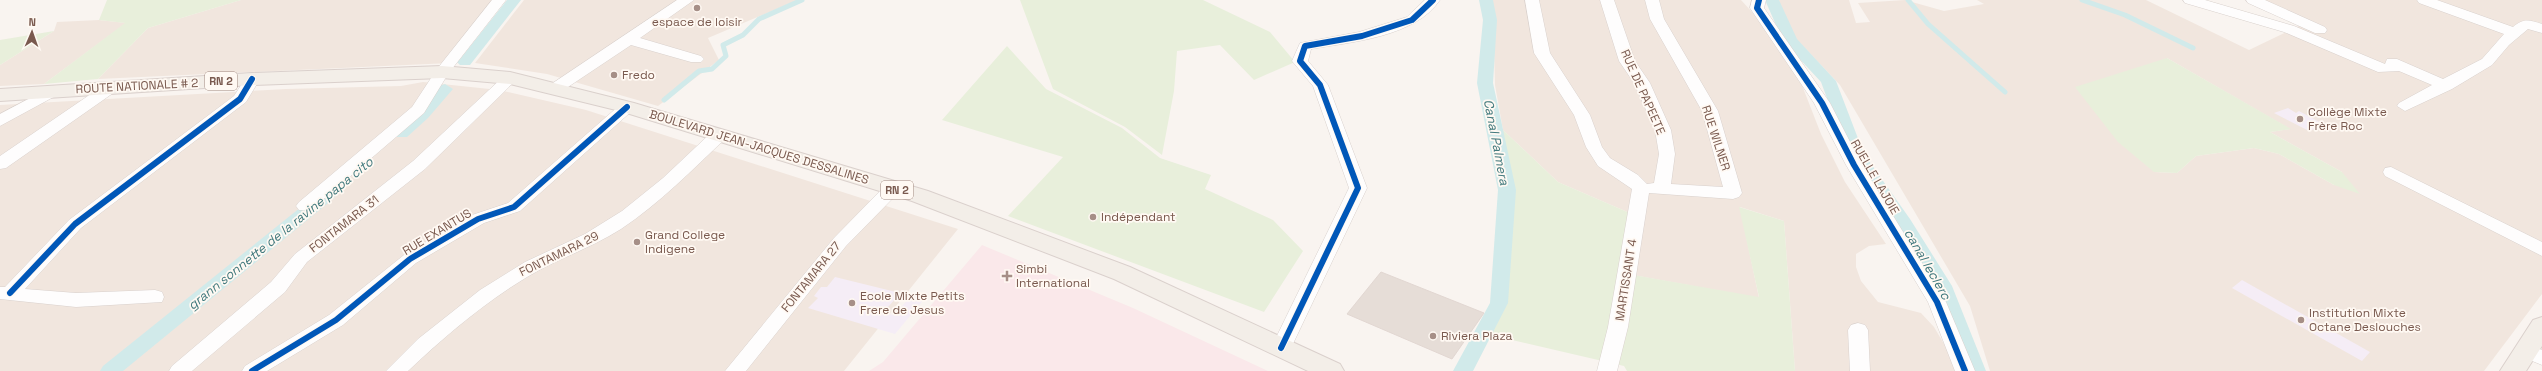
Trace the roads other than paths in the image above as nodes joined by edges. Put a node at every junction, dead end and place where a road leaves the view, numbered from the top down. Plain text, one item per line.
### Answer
1 (499, 0) edge
2 (687, 0) edge
3 (1433, 0) edge
4 (1532, 0) edge
5 (1607, 0) edge
6 (1652, 0) edge
7 (1759, 0) edge
8 (2190, 0) edge
9 (2253, 0) edge
10 (2424, 0) edge
11 (2542, 29) edge
12 (2515, 33) junction
13 (628, 39) junction
14 (696, 58) dead end
15 (2402, 66) junction
16 (442, 72) junction
17 (510, 78) junction
18 (252, 79) junction
19 (2446, 86) junction
20 (110, 88) junction
21 (556, 88) junction
22 (53, 91) junction
23 (0, 95) edge
24 (627, 106) junction
25 (2405, 106) dead end
26 (0, 121) edge
27 (720, 134) junction
28 (0, 164) edge
29 (2391, 172) dead end
30 (1641, 188) junction
31 (1662, 188) junction
32 (892, 189) junction
33 (305, 206) dead end
34 (2542, 250) edge
35 (5, 293) edge
36 (155, 297) dead end
37 (2542, 326) edge
38 (1858, 330) dead end
39 (1281, 348) junction
40 (2535, 355) edge
41 (180, 371) edge
42 (252, 371) edge
43 (396, 371) edge
44 (735, 371) edge
45 (1331, 371) edge
46 (1607, 371) edge
47 (1860, 371) edge
48 (1965, 371) edge
49 (2513, 371) edge

1 - 16 street
2 - 13 street
3 - 39 street
4 - 30 street
5 - 31 street, RUE DE PAPEETE
6 - 31 street, RUE WILNER
7 - 48 street, RUELLE LAJOIE
8 - 15 street
9 - 15 street
10 - 12 street
11 - 12 street
12 - 19 street
13 - 14 street
13 - 21 street
15 - 19 street
16 - 17 main road, BOULEVARD JEAN-JACQUES DESSALINES / RN 2
16 - 18 main road, ROUTE NATIONALE # 2 / RN 2
16 - 33 street
17 - 21 main road, BOULEVARD JEAN-JACQUES DESSALINES / RN 2
17 - 41 street, FONTAMARA 31
18 - 20 main road, ROUTE NATIONALE # 2 / RN 2
18 - 35 street
19 - 25 street
20 - 22 main road, ROUTE NATIONALE # 2 / RN 2
20 - 28 street
21 - 24 main road, BOULEVARD JEAN-JACQUES DESSALINES / RN 2
22 - 23 main road, ROUTE NATIONALE # 2 / RN 2
22 - 26 street
24 - 27 main road, BOULEVARD JEAN-JACQUES DESSALINES / RN 2
24 - 42 street, RUE EXANTUS
27 - 32 main road, BOULEVARD JEAN-JACQUES DESSALINES / RN 2
27 - 43 street, FONTAMARA 29
29 - 34 street
30 - 31 street
30 - 46 street, MARTISSANT 4
32 - 39 main road, BOULEVARD JEAN-JACQUES DESSALINES / RN 2
32 - 44 street, FONTAMARA 27
35 - 36 street
37 - 40 main road
38 - 47 street
39 - 45 main road, BOULEVARD JEAN-JACQUES DESSALINES / RN 2
40 - 49 main road

